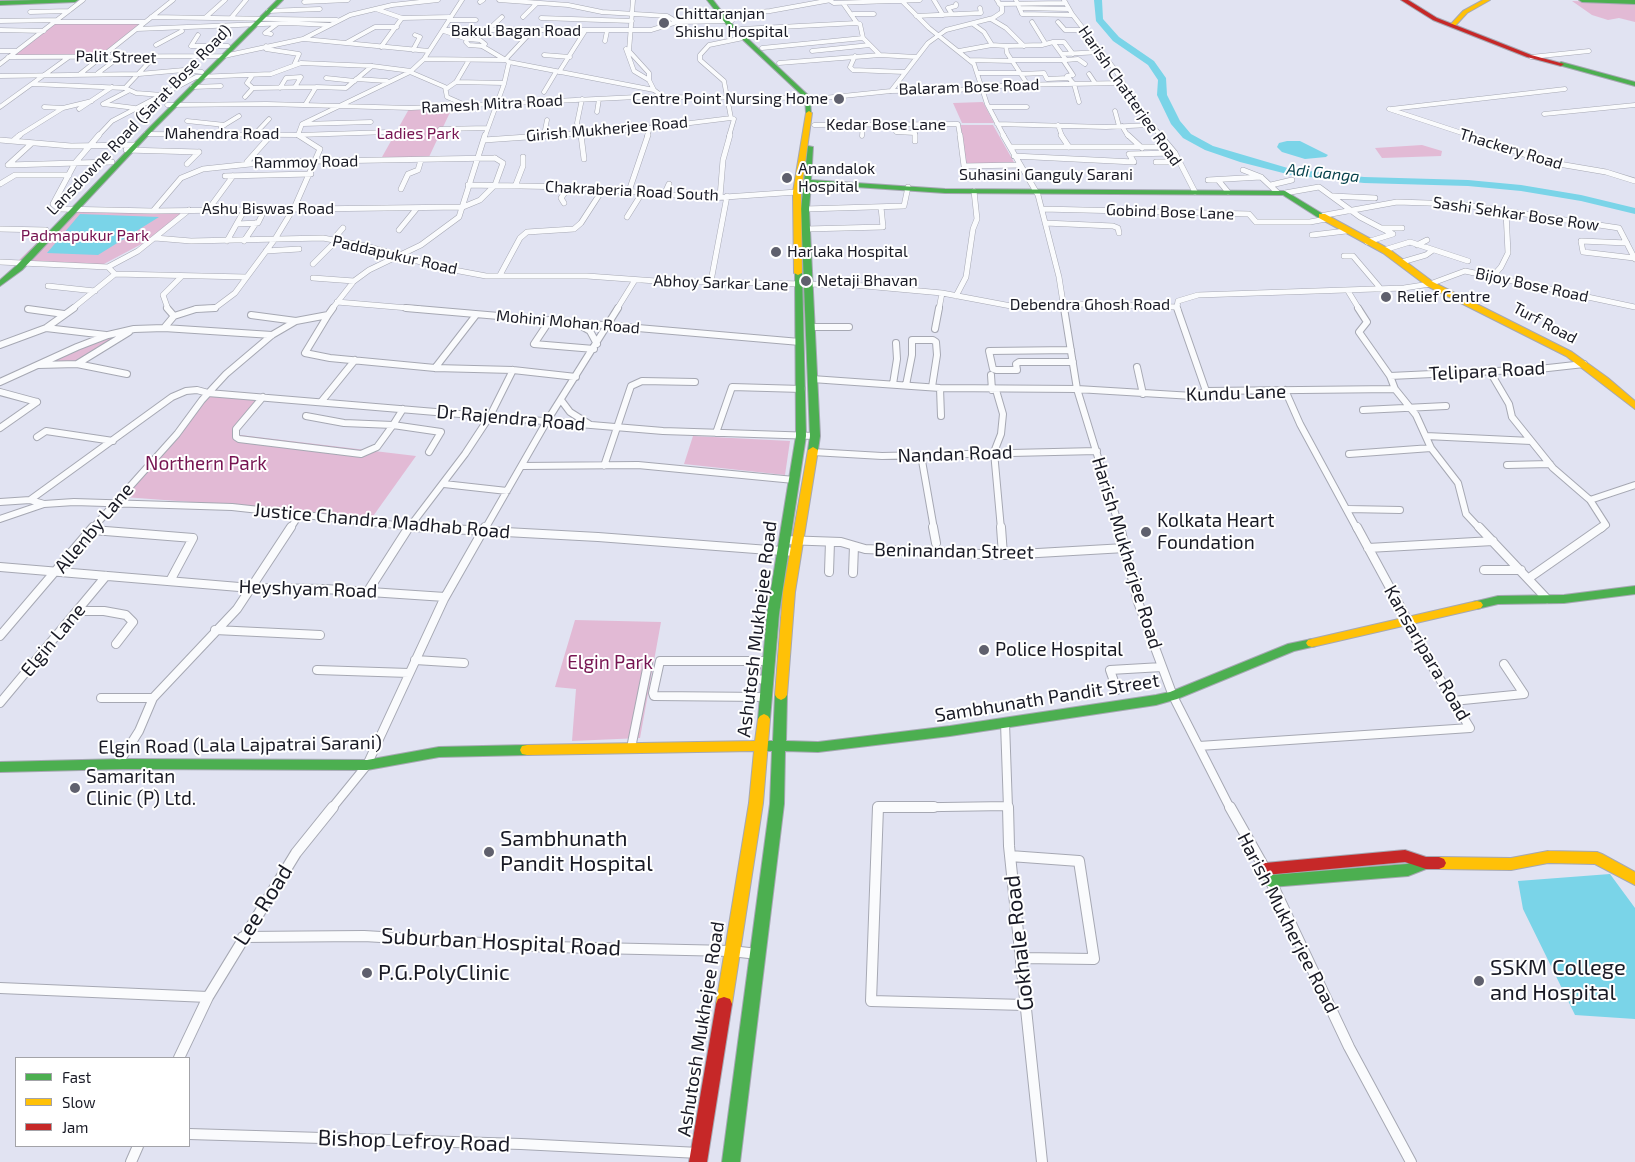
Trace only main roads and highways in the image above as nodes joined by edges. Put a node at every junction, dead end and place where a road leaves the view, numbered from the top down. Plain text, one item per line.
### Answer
1 (75, 0) edge
2 (274, 0) edge
3 (280, 0) edge
4 (710, 0) edge
5 (718, 0) edge
6 (1404, 0) edge
7 (1487, 0) edge
8 (1582, 0) edge
9 (19, 1) edge
10 (1635, 2) edge
11 (0, 3) edge
12 (258, 19) junction
13 (729, 19) junction
14 (1450, 24) junction
15 (742, 34) junction
16 (1635, 84) edge
17 (812, 98) junction
18 (168, 102) junction
19 (129, 148) junction
20 (802, 188) junction
21 (1278, 190) joint
22 (70, 209) junction
23 (20, 263) junction
24 (0, 275) edge
25 (0, 284) edge
26 (802, 285) junction
27 (1635, 406) edge
28 (1635, 590) edge
29 (761, 746) junction
30 (780, 746) junction
31 (0, 767) edge
32 (1426, 863) junction
33 (1265, 869) road end
34 (1635, 880) edge
35 (1271, 881) road end
36 (699, 1157) edge
37 (731, 1162) edge

1 - 9 main road
2 - 12 main road
3 - 12 main road, Lansdowne Road (Sarat Bose Road)
4 - 13 main road
5 - 13 main road
6 - 14 main road
7 - 14 main road
8 - 10 main road
9 - 11 main road
12 - 18 main road, Lansdowne Road (Sarat Bose Road)
13 - 15 main road
14 - 16 main road
15 - 17 main road
15 - 17 main road
17 - 20 main road, Ashutosh Mukhejee Road
17 - 20 main road, Ashutosh Mukhejee Road
18 - 19 main road
18 - 19 main road, Lansdowne Road (Sarat Bose Road)
19 - 22 main road, Lansdowne Road (Sarat Bose Road)
19 - 22 main road
20 - 21 main road, Suhasini Ganguly Sarani
20 - 26 main road, Ashutosh Mukhejee Road
20 - 26 main road, Ashutosh Mukhejee Road
21 - 27 main road, Turf Road
22 - 23 main road, Lansdowne Road (Sarat Bose Road)
22 - 23 main road
23 - 24 main road
23 - 25 main road, Lansdowne Road (Sarat Bose Road)
26 - 29 main road, Ashutosh Mukhejee Road
26 - 30 main road, Ashutosh Mukhejee Road
28 - 30 main road, Sambhunath Pandit Street
29 - 30 main road, Elgin Road (Lala Lajpatrai Sarani)
29 - 31 main road, Elgin Road (Lala Lajpatrai Sarani)
29 - 36 main road, Ashutosh Mukhejee Road
30 - 37 main road, Ashutosh Mukhejee Road
32 - 33 main road
32 - 34 main road
32 - 35 main road

